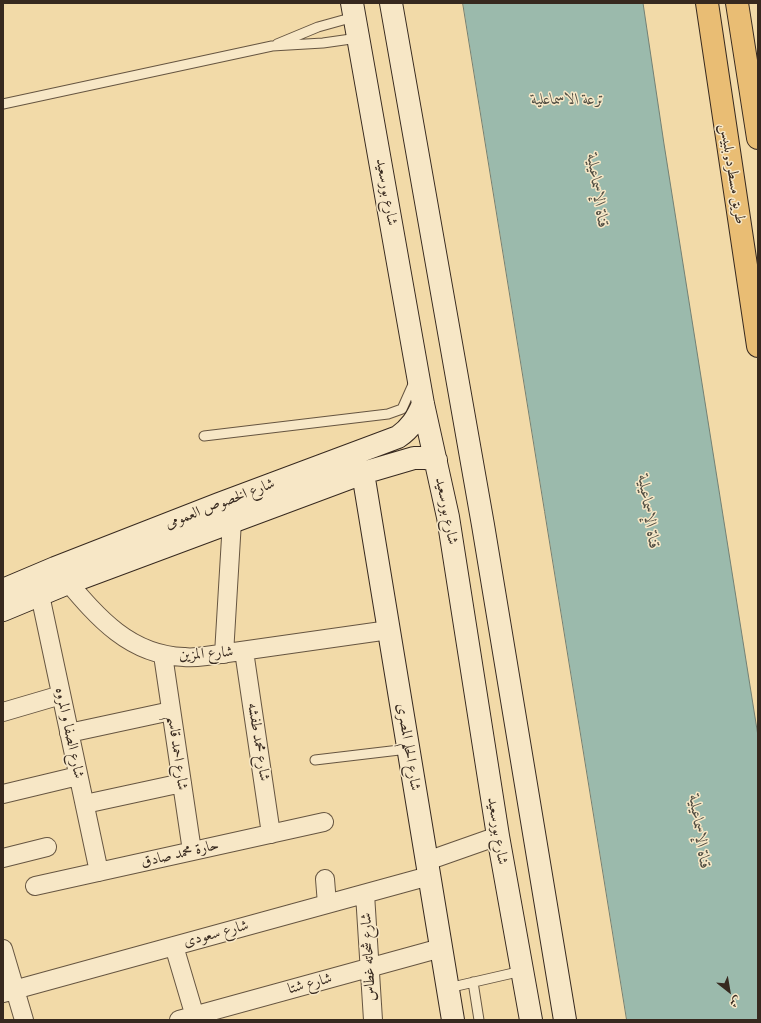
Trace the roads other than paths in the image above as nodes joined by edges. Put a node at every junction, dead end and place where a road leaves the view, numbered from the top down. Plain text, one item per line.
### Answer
1 (391, 3) edge
2 (707, 3) edge
3 (738, 3) edge
4 (353, 10) edge
5 (358, 38) junction
6 (272, 46) junction
7 (3, 104) edge
8 (758, 138) edge
9 (758, 346) edge
10 (418, 374) junction
11 (423, 404) junction
12 (204, 436) dead end
13 (436, 460) junction
14 (363, 473) junction
15 (232, 521) junction
16 (61, 575) junction
17 (3, 590) edge
18 (40, 595) junction
19 (3, 610) edge
20 (389, 630) junction
21 (244, 651) junction
22 (224, 654) junction
23 (163, 655) junction
24 (61, 695) junction
25 (171, 711) junction
26 (3, 712) edge
27 (69, 733) junction
28 (408, 748) junction
29 (314, 760) dead end
30 (78, 776) junction
31 (182, 783) junction
32 (3, 794) edge
33 (85, 804) junction
34 (324, 822) dead end
35 (271, 834) junction
36 (498, 836) junction
37 (47, 847) dead end
38 (192, 851) junction
39 (3, 858) edge
40 (428, 869) junction
41 (99, 872) junction
42 (325, 879) dead end
43 (35, 886) dead end
44 (365, 894) junction
45 (327, 904) junction
46 (174, 946) junction
47 (441, 948) junction
48 (3, 949) edge
49 (370, 968) junction
50 (522, 971) junction
51 (473, 982) junction
52 (448, 988) junction
53 (9, 991) edge
54 (190, 1019) edge
55 (24, 1020) edge
56 (372, 1020) edge
57 (453, 1020) edge
58 (479, 1020) edge
59 (531, 1020) edge
60 (565, 1020) edge

1 - 60 main road
2 - 9 main road, طريق مسطرد, بلبيس
3 - 8 main road, طريق مسطرد, بلبيس
4 - 5 main road, شارع بورسعيد
4 - 6 lane
5 - 6 lane
5 - 10 main road, شارع بورسعيد
6 - 7 lane
10 - 11 main road, شارع بورسعيد
10 - 12 lane
11 - 13 main road, شارع بورسعيد
11 - 16 main road, شارع الخصوص العمومى
13 - 14 main road, شارع الخصوص العمومى
13 - 36 main road, شارع بورسعيد
14 - 15 main road, شارع الخصوص العمومى
14 - 20 main road, شارع الحلم المصرى
15 - 16 main road, شارع الخصوص العمومى
15 - 22 street
16 - 17 main road, شارع الخصوص العمومى
16 - 18 main road, شارع الخصوص العمومى
16 - 23 street, شارع المزين
18 - 19 main road, شارع الخصوص العمومى
18 - 24 street, شارع الصفا و المروه
20 - 21 street, شارع المزين
20 - 28 main road, شارع الحلم المصرى
21 - 22 street, شارع المزين
21 - 35 street, شارع محمد طفشه
22 - 23 street, شارع المزين
23 - 25 street, شارع احمد قاسم
24 - 26 street
24 - 27 street, شارع الصفا و المروه
25 - 27 street
25 - 31 street, شارع احمد قاسم
27 - 30 street, شارع الصفا و المروه
28 - 29 lane
28 - 40 main road, شارع الحلم المصرى
30 - 32 street
30 - 33 street, شارع الصفا و المروه
31 - 33 street
31 - 38 street, شارع احمد قاسم
33 - 41 street, شارع الصفا و المروه
34 - 35 street, حارة محمد صادق
35 - 38 street, حارة محمد صادق
36 - 40 street, شارع سعودى
36 - 50 main road, شارع بورسعيد
37 - 39 street
38 - 41 street, حارة محمد صادق
40 - 44 street, شارع سعودى
40 - 47 main road, شارع الحلم المصرى
41 - 43 street, حارة محمد صادق
42 - 45 street
44 - 45 street, شارع سعودى
44 - 49 street, شارع شحاته غطاس
45 - 46 street, شارع سعودى
46 - 53 street, شارع سعودى
46 - 54 street
47 - 49 street, شارع شتا
47 - 52 main road, شارع الحلم المصرى
48 - 53 street
49 - 54 street, شارع شتا
49 - 56 street, شارع شحاته غطاس
50 - 51 lane
50 - 59 main road, شارع بورسعيد
51 - 52 lane
51 - 58 lane
52 - 57 main road, شارع الحلم المصرى
53 - 55 street

